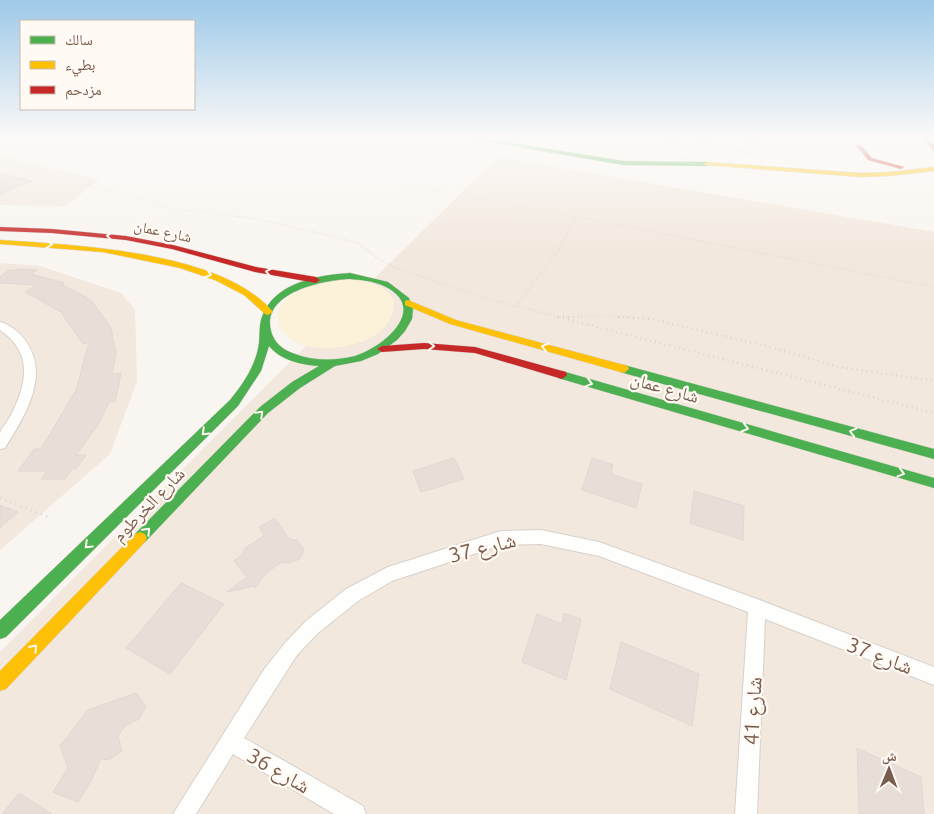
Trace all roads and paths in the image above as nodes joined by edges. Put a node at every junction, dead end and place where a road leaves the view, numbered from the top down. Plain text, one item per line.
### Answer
1 (72, 176) edge
2 (366, 176) edge
3 (95, 188) junction
4 (84, 195) dead end
5 (576, 217) junction
6 (0, 229) edge
7 (0, 242) edge
8 (317, 280) junction
9 (934, 287) edge
10 (408, 303) junction
11 (516, 306) junction
12 (268, 312) junction
13 (559, 317) junction
14 (0, 325) edge
15 (265, 334) junction
16 (382, 349) junction
17 (332, 363) junction
18 (934, 381) edge
19 (934, 414) edge
20 (0, 444) edge
21 (934, 454) edge
22 (934, 483) edge
23 (0, 498) edge
24 (48, 517) dead end
25 (758, 607) junction
26 (0, 631) edge
27 (934, 676) edge
28 (0, 683) edge
29 (230, 741) junction
30 (184, 814) edge
31 (354, 814) edge
32 (746, 814) edge

1 - 3 path
2 - 5 path
3 - 4 path
3 - 11 path
5 - 9 path
5 - 11 path
8 -> 6 main road, شارع عمان
7 -> 12 main road, شارع عمان
8 - 10 main road
8 - 12 main road
10 - 16 main road
21 -> 10 main road, شارع عمان
11 - 13 path
12 - 15 main road
13 - 18 path
13 - 19 path
14 - 20 street
15 - 17 main road
15 -> 26 main road, شارع الخرطوم
16 - 17 main road
16 -> 22 main road, شارع عمان
28 -> 17 main road, شارع الخرطوم
23 - 24 path
25 - 27 street, شارع 37
25 - 29 street, شارع 37
25 - 32 street, شارع 41
29 - 30 street, شارع 37
29 - 31 street, شارع 36

